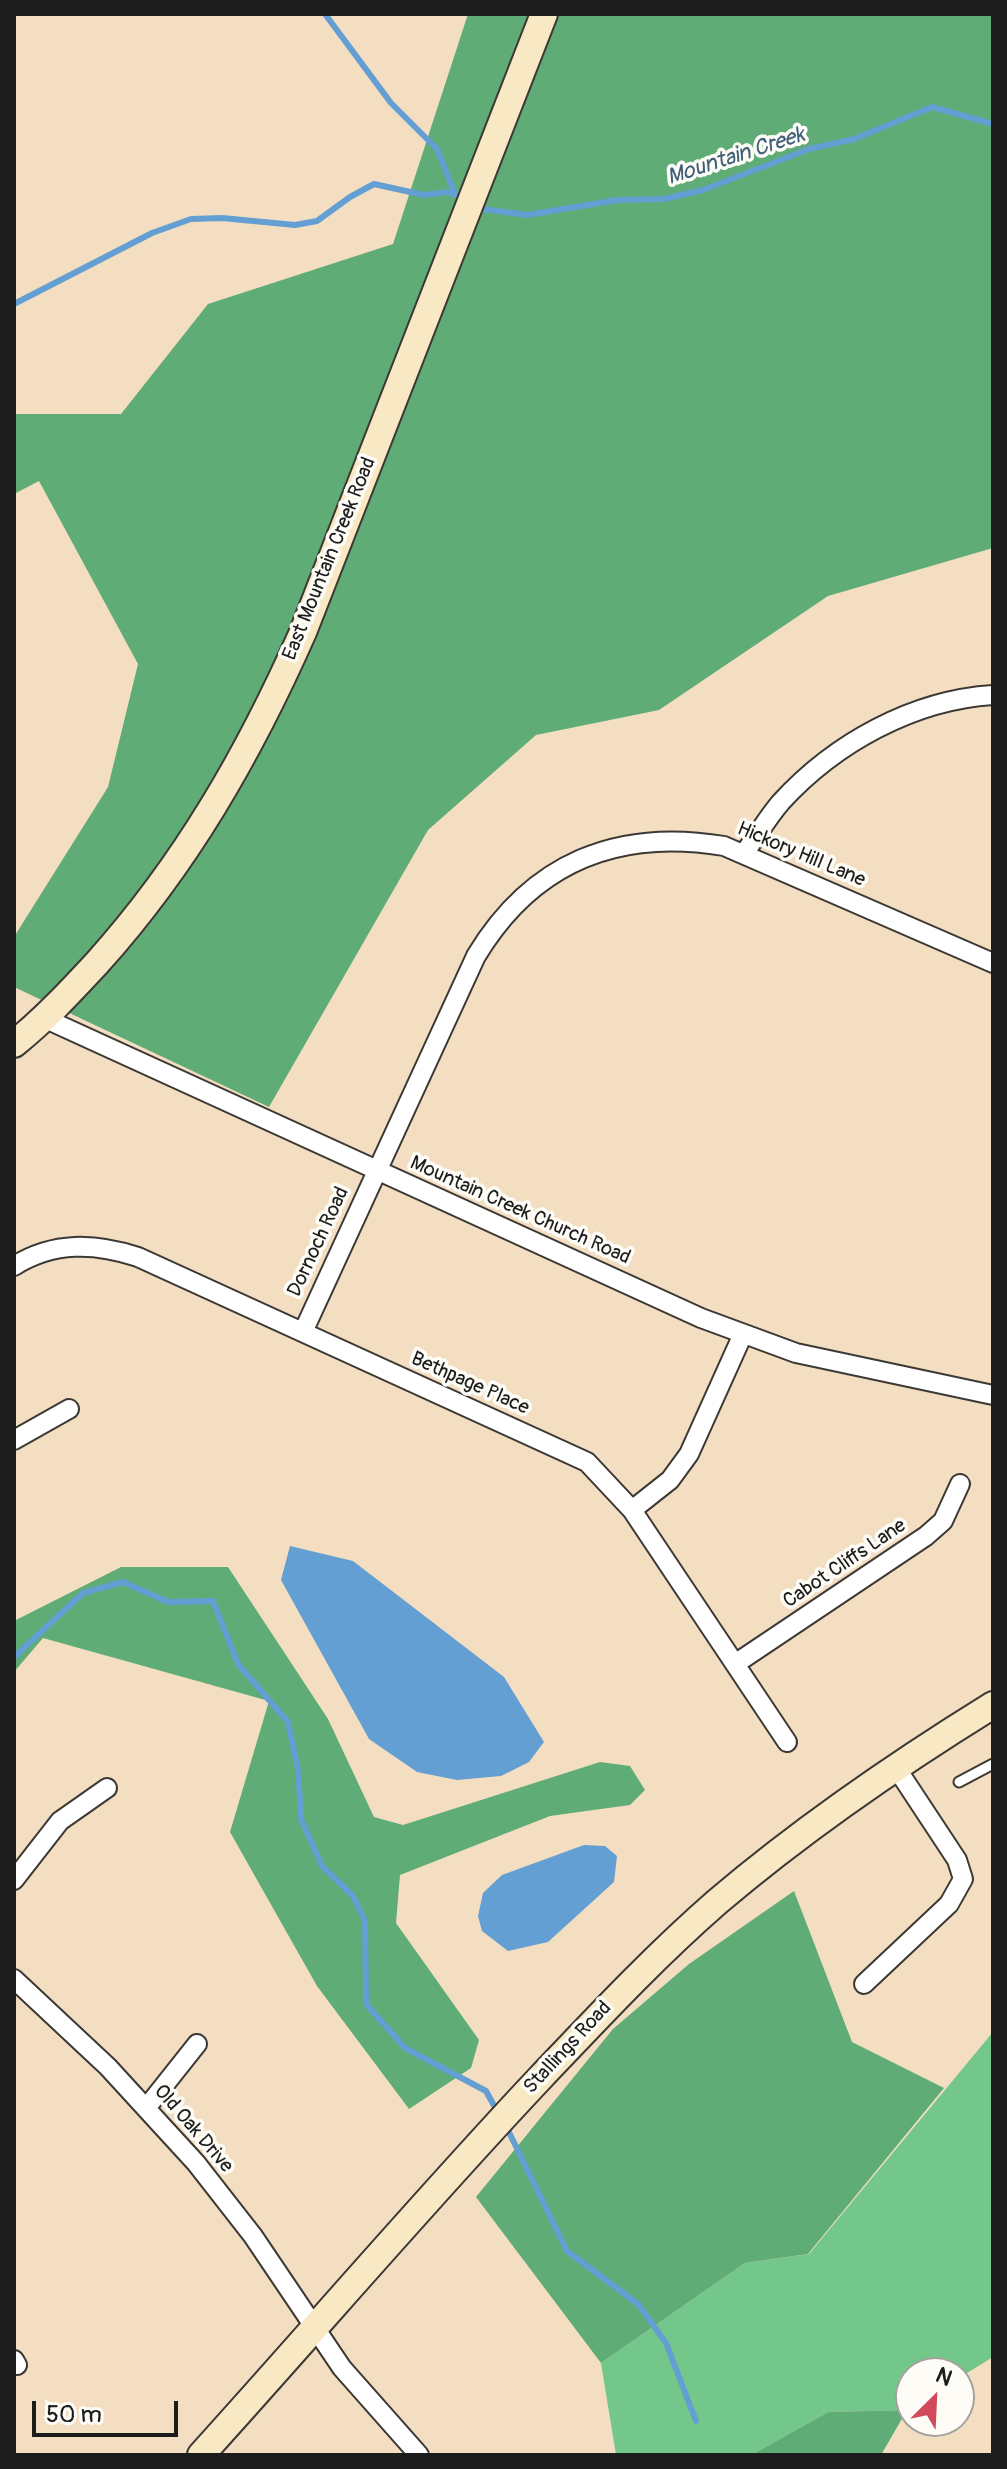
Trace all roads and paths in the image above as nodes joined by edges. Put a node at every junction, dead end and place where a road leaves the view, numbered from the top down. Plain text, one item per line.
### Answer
1 (544, 14) edge
2 (993, 695) edge
3 (745, 852) junction
4 (993, 963) edge
5 (46, 1019) junction
6 (14, 1044) edge
7 (376, 1170) junction
8 (14, 1266) edge
9 (303, 1332) junction
10 (743, 1334) junction
11 (993, 1395) edge
12 (69, 1409) dead end
13 (14, 1440) edge
14 (960, 1484) dead end
15 (632, 1510) junction
16 (735, 1664) junction
17 (993, 1705) edge
18 (787, 1742) dead end
19 (993, 1764) edge
20 (895, 1766) junction
21 (959, 1782) dead end
22 (107, 1788) dead end
23 (14, 1880) edge
24 (14, 1979) edge
25 (864, 1984) dead end
26 (197, 2044) dead end
27 (147, 2107) junction
28 (316, 2328) junction
29 (201, 2455) edge
30 (419, 2455) edge

1 - 5 main road, East Mountain Creek Road
2 - 3 street
3 - 4 street, Hickory Hill Lane
3 - 7 street, Hickory Hill Lane
5 - 6 main road, East Mountain Creek Road
5 - 7 street, Mountain Creek Church Road
7 - 9 street, Dornoch Road
7 - 10 street, Mountain Creek Church Road
8 - 9 street, Bethpage Place
9 - 15 street, Bethpage Place
10 - 11 street, Mountain Creek Church Road
10 - 15 street
12 - 13 street
14 - 16 street, Cabot Cliffs Lane
15 - 16 street, Bethpage Place
16 - 18 street, Bethpage Place
17 - 20 main road, Stallings Road
19 - 21 lane
20 - 25 street
20 - 28 main road, Stallings Road
22 - 23 street
24 - 27 street, Old Oak Drive
26 - 27 street
27 - 28 street, Old Oak Drive
28 - 29 main road, Stallings Road
28 - 30 street, Old Oak Drive

